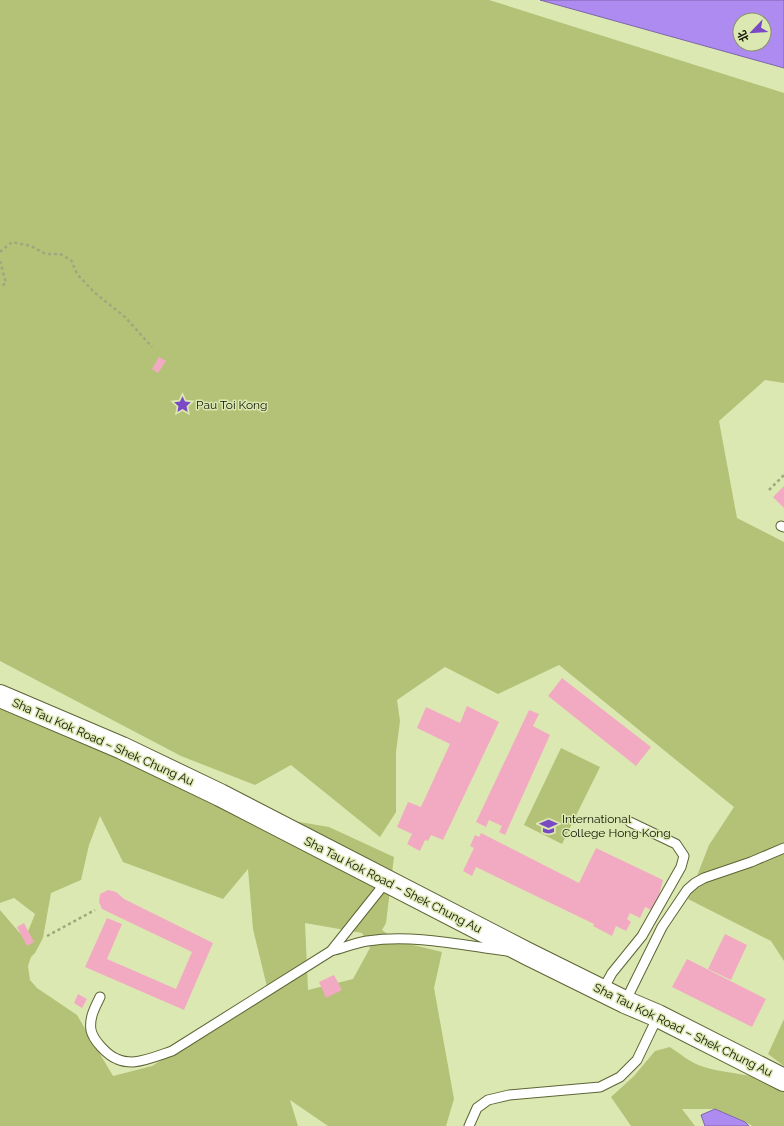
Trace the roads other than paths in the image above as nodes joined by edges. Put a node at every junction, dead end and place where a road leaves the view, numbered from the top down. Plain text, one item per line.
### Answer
1 (0, 696) edge
2 (630, 822) dead end
3 (784, 848) edge
4 (386, 882) junction
5 (331, 951) junction
6 (528, 954) junction
7 (602, 991) junction
8 (100, 997) dead end
9 (624, 1002) junction
10 (658, 1016) junction
11 (784, 1080) edge
12 (469, 1126) edge

1 - 4 main road, Sha Tau Kok Road – Shek Chung Au
2 - 7 lane
3 - 9 lane
4 - 5 lane
4 - 6 main road, Sha Tau Kok Road – Shek Chung Au
5 - 6 lane
5 - 8 lane
6 - 7 main road, Sha Tau Kok Road – Shek Chung Au
7 - 9 main road, Sha Tau Kok Road – Shek Chung Au
9 - 10 main road, Sha Tau Kok Road – Shek Chung Au
10 - 11 main road, Sha Tau Kok Road – Shek Chung Au
10 - 12 lane

